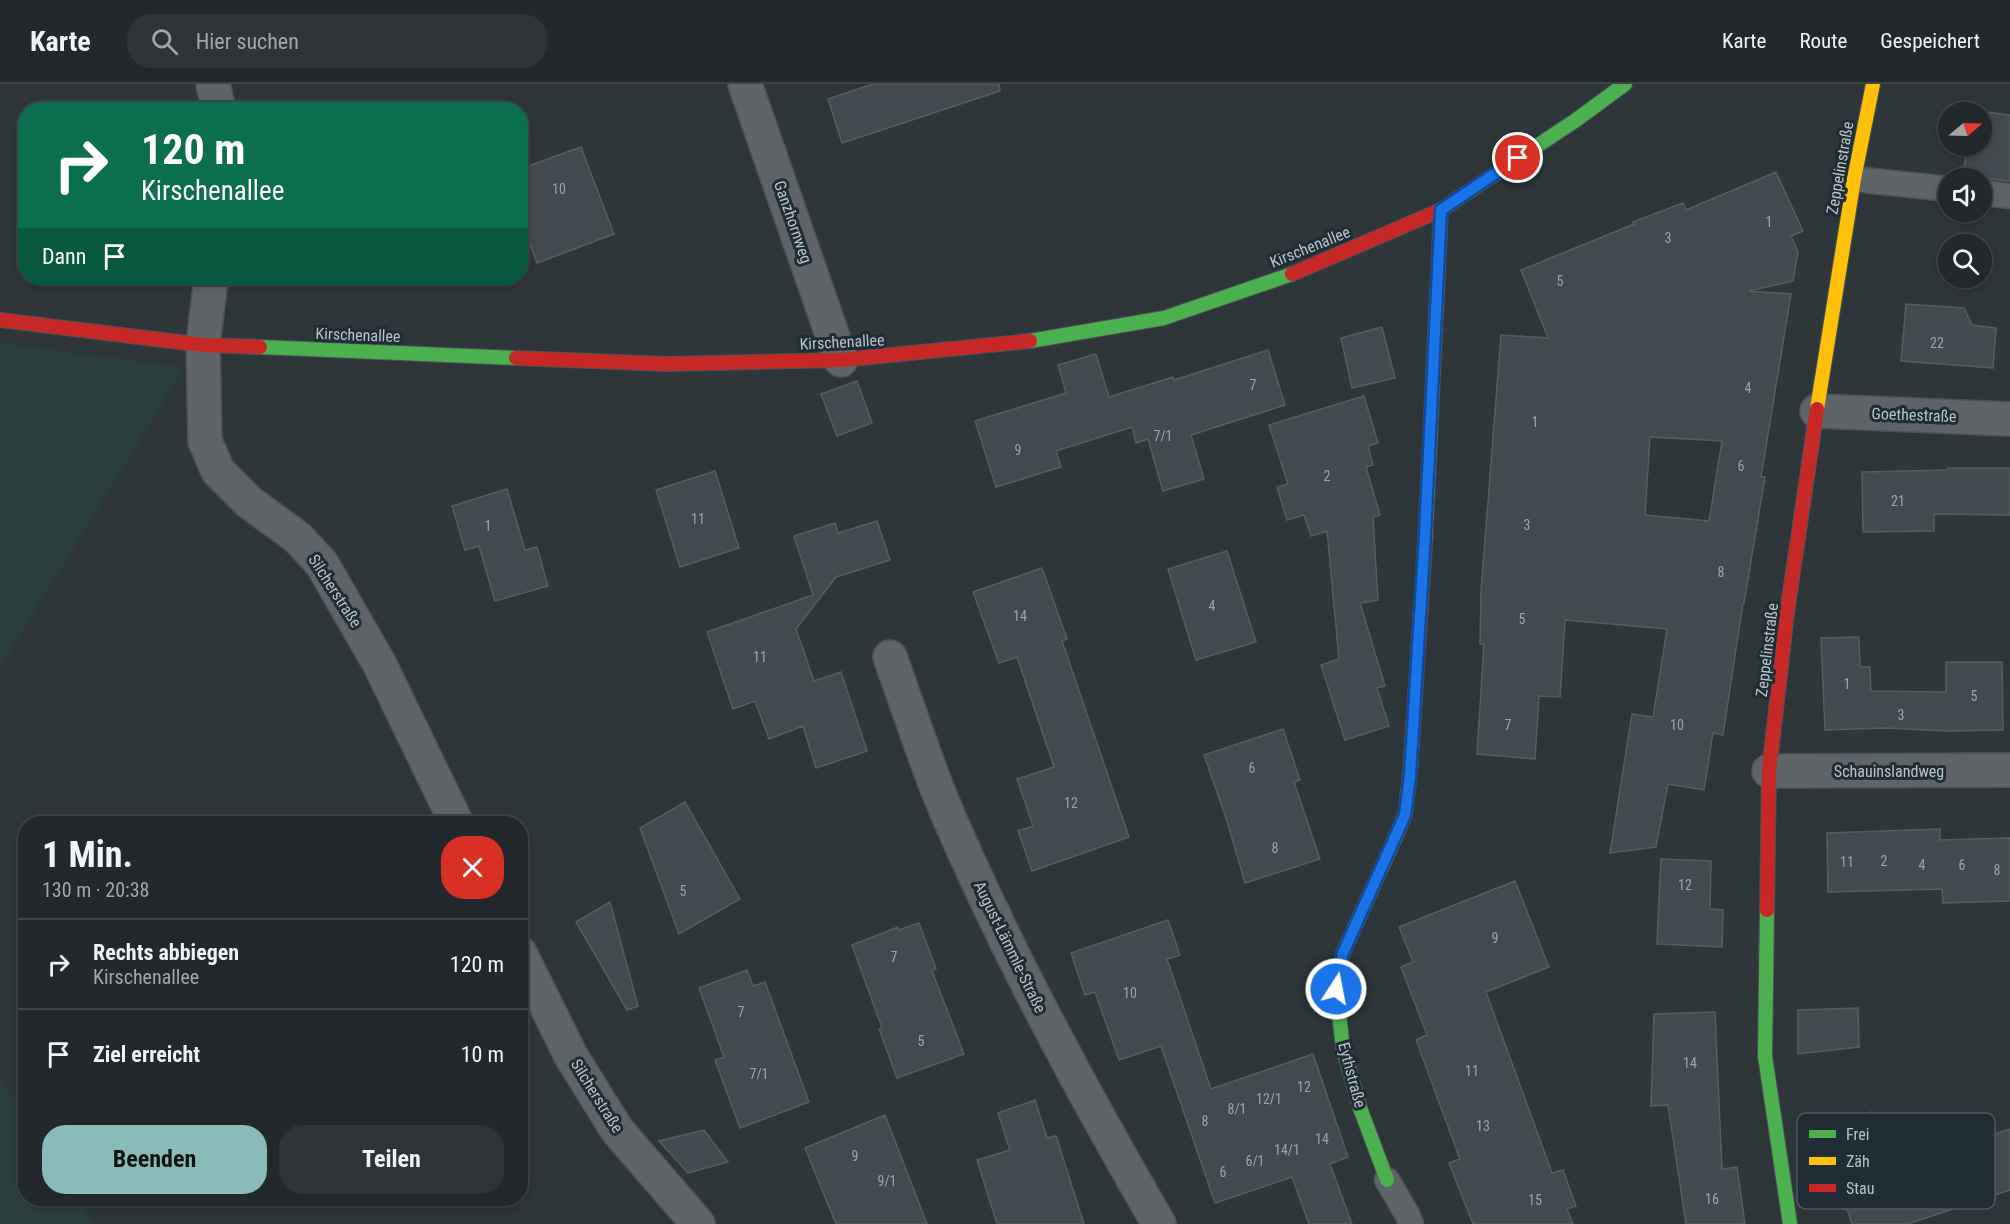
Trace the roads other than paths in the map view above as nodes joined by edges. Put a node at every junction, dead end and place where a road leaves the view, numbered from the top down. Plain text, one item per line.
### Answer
1 (213, 84) edge
2 (745, 84) edge
3 (1625, 84) edge
4 (1874, 84) edge
5 (217, 102) edge
6 (1854, 179) junction
7 (1938, 188) edge
8 (1992, 194) edge
9 (2010, 196) edge
10 (1441, 210) junction
11 (210, 285) edge
12 (0, 321) edge
13 (203, 345) junction
14 (841, 360) junction
15 (1817, 411) junction
16 (2010, 419) edge
17 (890, 657) dead end
18 (2010, 770) edge
19 (1769, 771) junction
20 (453, 816) edge
21 (528, 968) edge
22 (1386, 1180) joint
23 (698, 1224) edge
24 (1159, 1224) edge
25 (1411, 1224) edge
26 (1790, 1224) edge

1 - 5 street
2 - 14 street, Ganzhornweg
3 - 10 street, Kirschenallee
4 - 6 street, Zeppelinstraße
6 - 7 lane
6 - 15 street, Zeppelinstraße
8 - 9 lane
10 - 14 street, Kirschenallee
10 - 22 street, Eythstraße
11 - 13 street, Silcherstraße
12 - 13 street, Kirschenallee
13 - 14 street, Kirschenallee
13 - 20 street, Silcherstraße
15 - 16 street, Goethestraße
15 - 19 street, Zeppelinstraße
17 - 24 street, August-Lämmle-Straße
18 - 19 street, Schauinslandweg
19 - 26 street, Zeppelinstraße
21 - 23 street, Silcherstraße
22 - 25 lane, Eythstraße

